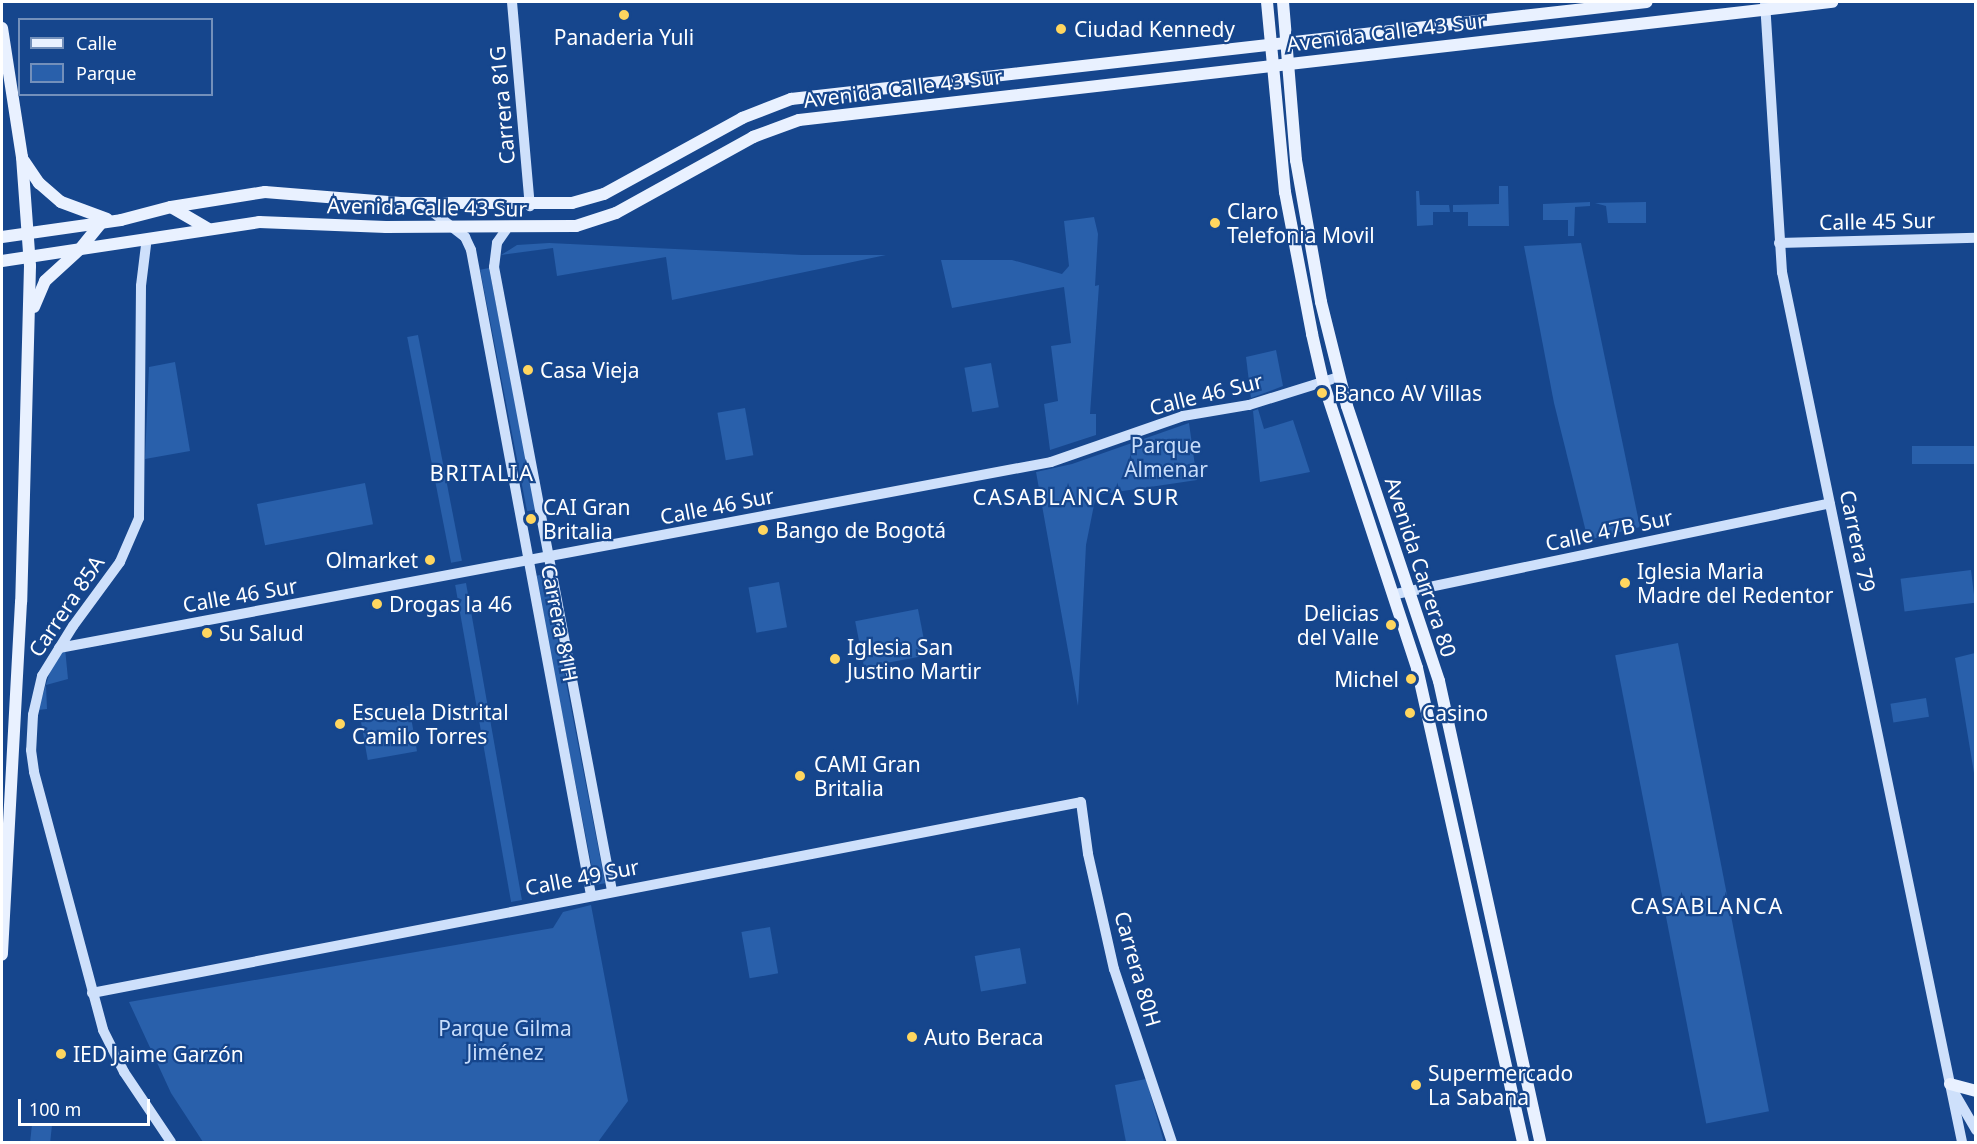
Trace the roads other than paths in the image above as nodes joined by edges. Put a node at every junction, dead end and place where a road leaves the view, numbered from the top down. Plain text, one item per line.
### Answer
1 (512, 2) edge
2 (1267, 2) edge
3 (1282, 2) edge
4 (1647, 2) edge
5 (1832, 2) edge
6 (1765, 5) edge
7 (2, 28) edge
8 (1285, 41) junction
9 (1269, 42) junction
10 (1287, 63) junction
11 (1271, 65) junction
12 (22, 157) junction
13 (420, 203) junction
14 (479, 205) junction
15 (530, 206) junction
16 (171, 207) junction
17 (121, 220) junction
18 (101, 224) junction
19 (207, 228) junction
20 (453, 228) junction
21 (471, 228) junction
22 (508, 228) junction
23 (28, 236) junction
24 (2, 237) edge
25 (1976, 238) edge
26 (1779, 243) junction
27 (146, 245) dead end
28 (80, 249) junction
29 (29, 256) junction
30 (2, 261) edge
31 (29, 335) junction
32 (1339, 376) junction
33 (1323, 382) junction
34 (1830, 503) junction
35 (547, 558) junction
36 (529, 561) junction
37 (1412, 591) junction
38 (1396, 594) junction
39 (59, 648) junction
40 (1081, 802) joint
41 (1473, 839) junction
42 (1459, 842) junction
43 (612, 891) junction
44 (591, 895) junction
45 (2, 954) edge
46 (92, 993) junction
47 (1509, 1002) junction
48 (1495, 1013) junction
49 (1513, 1017) junction
50 (1950, 1084) junction
51 (1976, 1091) edge
52 (1976, 1131) edge
53 (171, 1143) edge
54 (1172, 1143) edge
55 (1523, 1143) edge
56 (1540, 1143) edge
57 (1962, 1143) edge

1 - 15 street, Carrera 81G
2 - 9 main road, Avenida Carrera 80
3 - 8 main road, Avenida Carrera 80
4 - 8 main road, Avenida Calle 43 Sur
5 - 6 main road, Avenida Calle 43 Sur
6 - 10 main road, Avenida Calle 43 Sur
6 - 26 street, Carrera 79
7 - 12 main road
8 - 9 main road, Avenida Calle 43 Sur
8 - 10 main road, Avenida Carrera 80
9 - 11 main road, Avenida Carrera 80
9 - 15 main road, Avenida Calle 43 Sur
10 - 11 main road, Avenida Calle 43 Sur
10 - 32 main road, Avenida Carrera 80
11 - 22 main road, Avenida Calle 43 Sur
11 - 33 main road, Avenida Carrera 80
12 - 17 main road
12 - 23 main road
13 - 14 main road, Avenida Calle 43 Sur
13 - 16 main road, Avenida Calle 43 Sur
13 - 20 street, Carrera 81H
14 - 15 main road, Avenida Calle 43 Sur
14 - 21 main road
16 - 17 main road, Avenida Calle 43 Sur
16 - 19 main road
17 - 18 main road, Avenida Calle 43 Sur
18 - 23 main road, Avenida Calle 43 Sur
18 - 28 main road
19 - 20 main road, Avenida Calle 43 Sur
19 - 28 main road, Avenida Calle 43 Sur
20 - 21 main road, Avenida Calle 43 Sur
20 - 36 street, Carrera 81H
21 - 22 main road, Avenida Calle 43 Sur
22 - 35 street, Carrera 81H
23 - 24 main road, Avenida Calle 43 Sur
23 - 29 main road
25 - 26 street, Calle 45 Sur
26 - 34 street, Carrera 79
27 - 39 street, Carrera 85A
28 - 29 main road, Avenida Calle 43 Sur
28 - 31 main road
29 - 30 main road, Avenida Calle 43 Sur
29 - 31 main road
31 - 45 main road
32 - 33 street, Calle 46 Sur
32 - 37 main road, Avenida Carrera 80
33 - 35 street, Calle 46 Sur
33 - 38 main road, Avenida Carrera 80
34 - 37 street, Calle 47B Sur
34 - 50 street, Carrera 79
35 - 36 street, Calle 46 Sur
35 - 43 street, Carrera 81H
36 - 39 street, Calle 46 Sur
36 - 44 street, Carrera 81H
37 - 38 street, Calle 47B Sur
37 - 41 main road, Avenida Carrera 80
38 - 42 main road, Avenida Carrera 80
39 - 46 street, Carrera 85A
40 - 43 street, Calle 49 Sur
40 - 54 street, Carrera 80H
41 - 42 main road
41 - 47 main road, Avenida Carrera 80
42 - 48 main road, Avenida Carrera 80
43 - 44 street, Calle 49 Sur
44 - 46 street, Calle 49 Sur
46 - 53 street, Carrera 85A
47 - 48 main road
47 - 49 main road, Avenida Carrera 80
48 - 49 main road
48 - 55 main road, Avenida Carrera 80
49 - 56 main road, Avenida Carrera 80
50 - 51 main road
50 - 52 street, Carrera 79
50 - 57 street, Carrera 79

